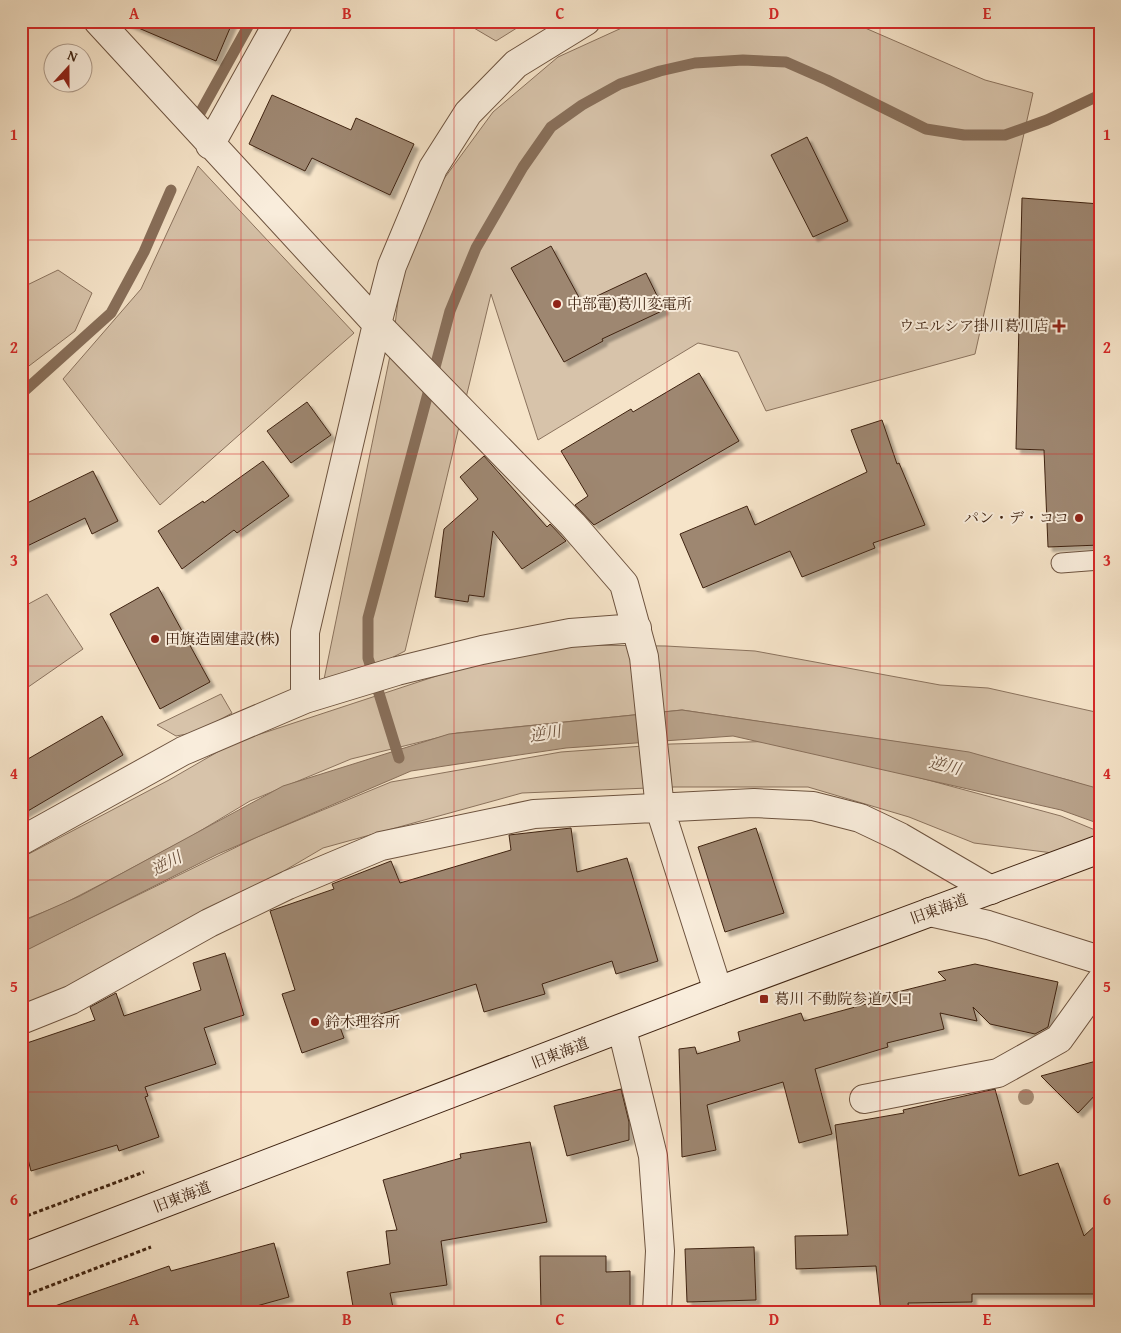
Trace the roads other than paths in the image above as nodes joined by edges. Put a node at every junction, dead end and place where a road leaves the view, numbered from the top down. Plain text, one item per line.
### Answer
1 (98, 21) edge
2 (279, 21) edge
3 (586, 21) edge
4 (210, 144) junction
5 (377, 324) junction
6 (1100, 560) edge
7 (1061, 563) dead end
8 (637, 628) junction
9 (305, 699) junction
10 (658, 798) junction
11 (21, 842) edge
12 (1100, 849) edge
13 (991, 890) junction
14 (930, 912) junction
15 (1100, 960) edge
16 (1100, 982) edge
17 (718, 991) junction
18 (21, 1020) edge
19 (622, 1029) junction
20 (864, 1099) dead end
21 (21, 1258) edge
22 (657, 1312) edge

1 - 4 street
2 - 4 street
3 - 5 street
4 - 5 street
5 - 8 street
5 - 9 street
6 - 7 lane
8 - 9 street
8 - 10 street
9 - 11 street
10 - 13 street
10 - 17 street
10 - 18 street
12 - 13 street, 旧東海道
13 - 14 street, 旧東海道
14 - 15 street
14 - 17 street, 旧東海道
16 - 20 street
17 - 19 street, 旧東海道
19 - 21 street, 旧東海道
19 - 22 street

